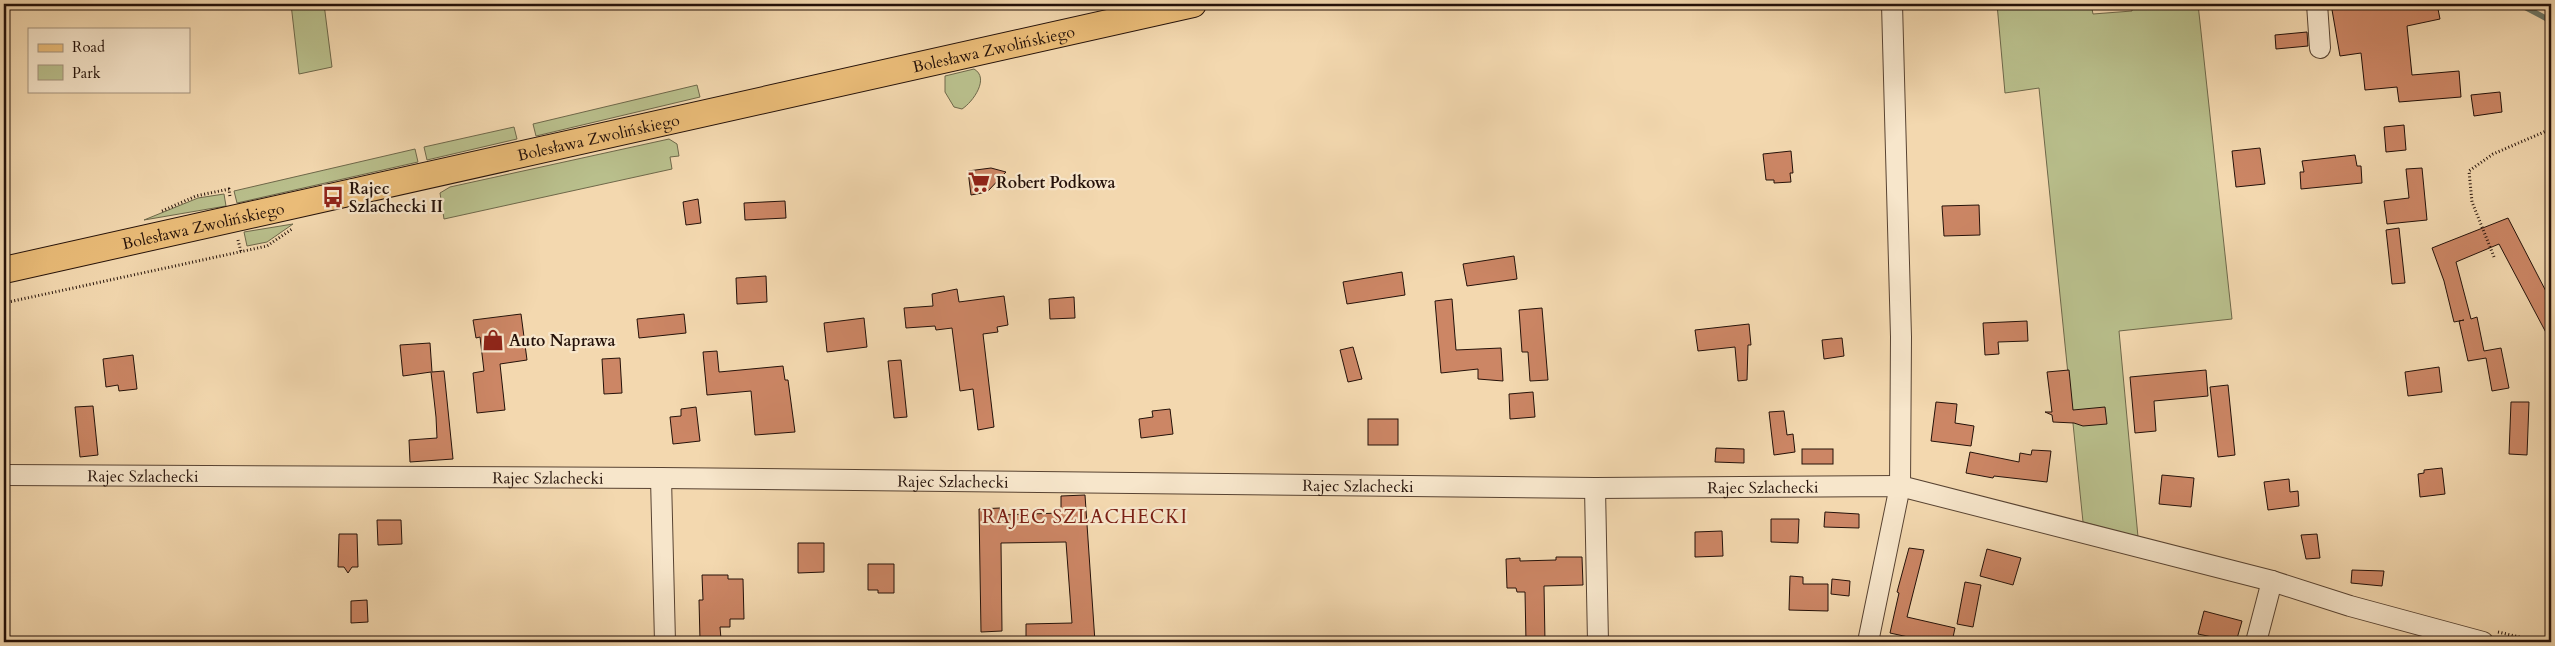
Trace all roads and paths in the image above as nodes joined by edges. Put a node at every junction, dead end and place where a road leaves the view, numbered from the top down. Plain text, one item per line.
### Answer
1 (1193, 4) edge
2 (1892, 4) edge
3 (2317, 4) edge
4 (2320, 48) dead end
5 (2551, 129) edge
6 (294, 228) dead end
7 (2494, 257) dead end
8 (4, 270) edge
9 (4, 303) edge
10 (4, 476) edge
11 (661, 478) junction
12 (1900, 486) junction
13 (1595, 488) junction
14 (2272, 581) junction
15 (665, 642) edge
16 (1598, 642) edge
17 (1868, 642) edge
18 (2256, 642) edge
19 (2483, 642) edge

1 - 8 main road, Bolesława Zwolińskiego
2 - 12 street
3 - 4 street
5 - 7 path
6 - 9 path
10 - 11 street, Rajec Szlachecki
11 - 13 street, Rajec Szlachecki
11 - 15 street
12 - 13 street, Rajec Szlachecki
12 - 14 street, Rajec Szlachecki
12 - 17 street
13 - 16 street
14 - 18 street
14 - 19 street, Rajec Szlachecki

